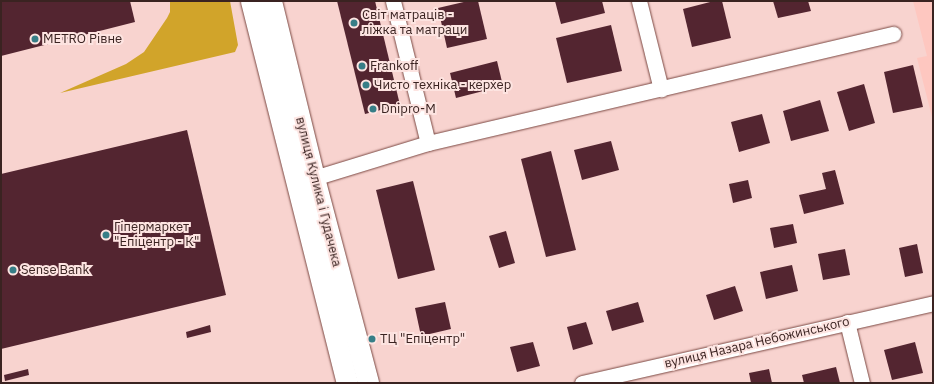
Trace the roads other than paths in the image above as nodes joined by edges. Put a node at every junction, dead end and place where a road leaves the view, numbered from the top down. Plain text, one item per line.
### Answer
1 (250, 1) edge
2 (271, 1) edge
3 (393, 1) edge
4 (639, 1) edge
5 (893, 34) dead end
6 (660, 89) junction
7 (428, 143) junction
8 (314, 178) junction
9 (933, 303) edge
10 (847, 322) junction
11 (347, 383) edge
12 (368, 383) edge
13 (582, 383) edge
14 (862, 383) edge

1 - 11 main road, вулиця Кулика і Гудачека
2 - 8 main road, вулиця Кулика і Гудачека
3 - 7 street
4 - 6 street
5 - 6 street
6 - 7 street
7 - 8 street
8 - 12 main road, вулиця Кулика і Гудачека
9 - 10 street, вулиця Назара Небожинського
10 - 13 street, вулиця Назара Небожинського
10 - 14 street

